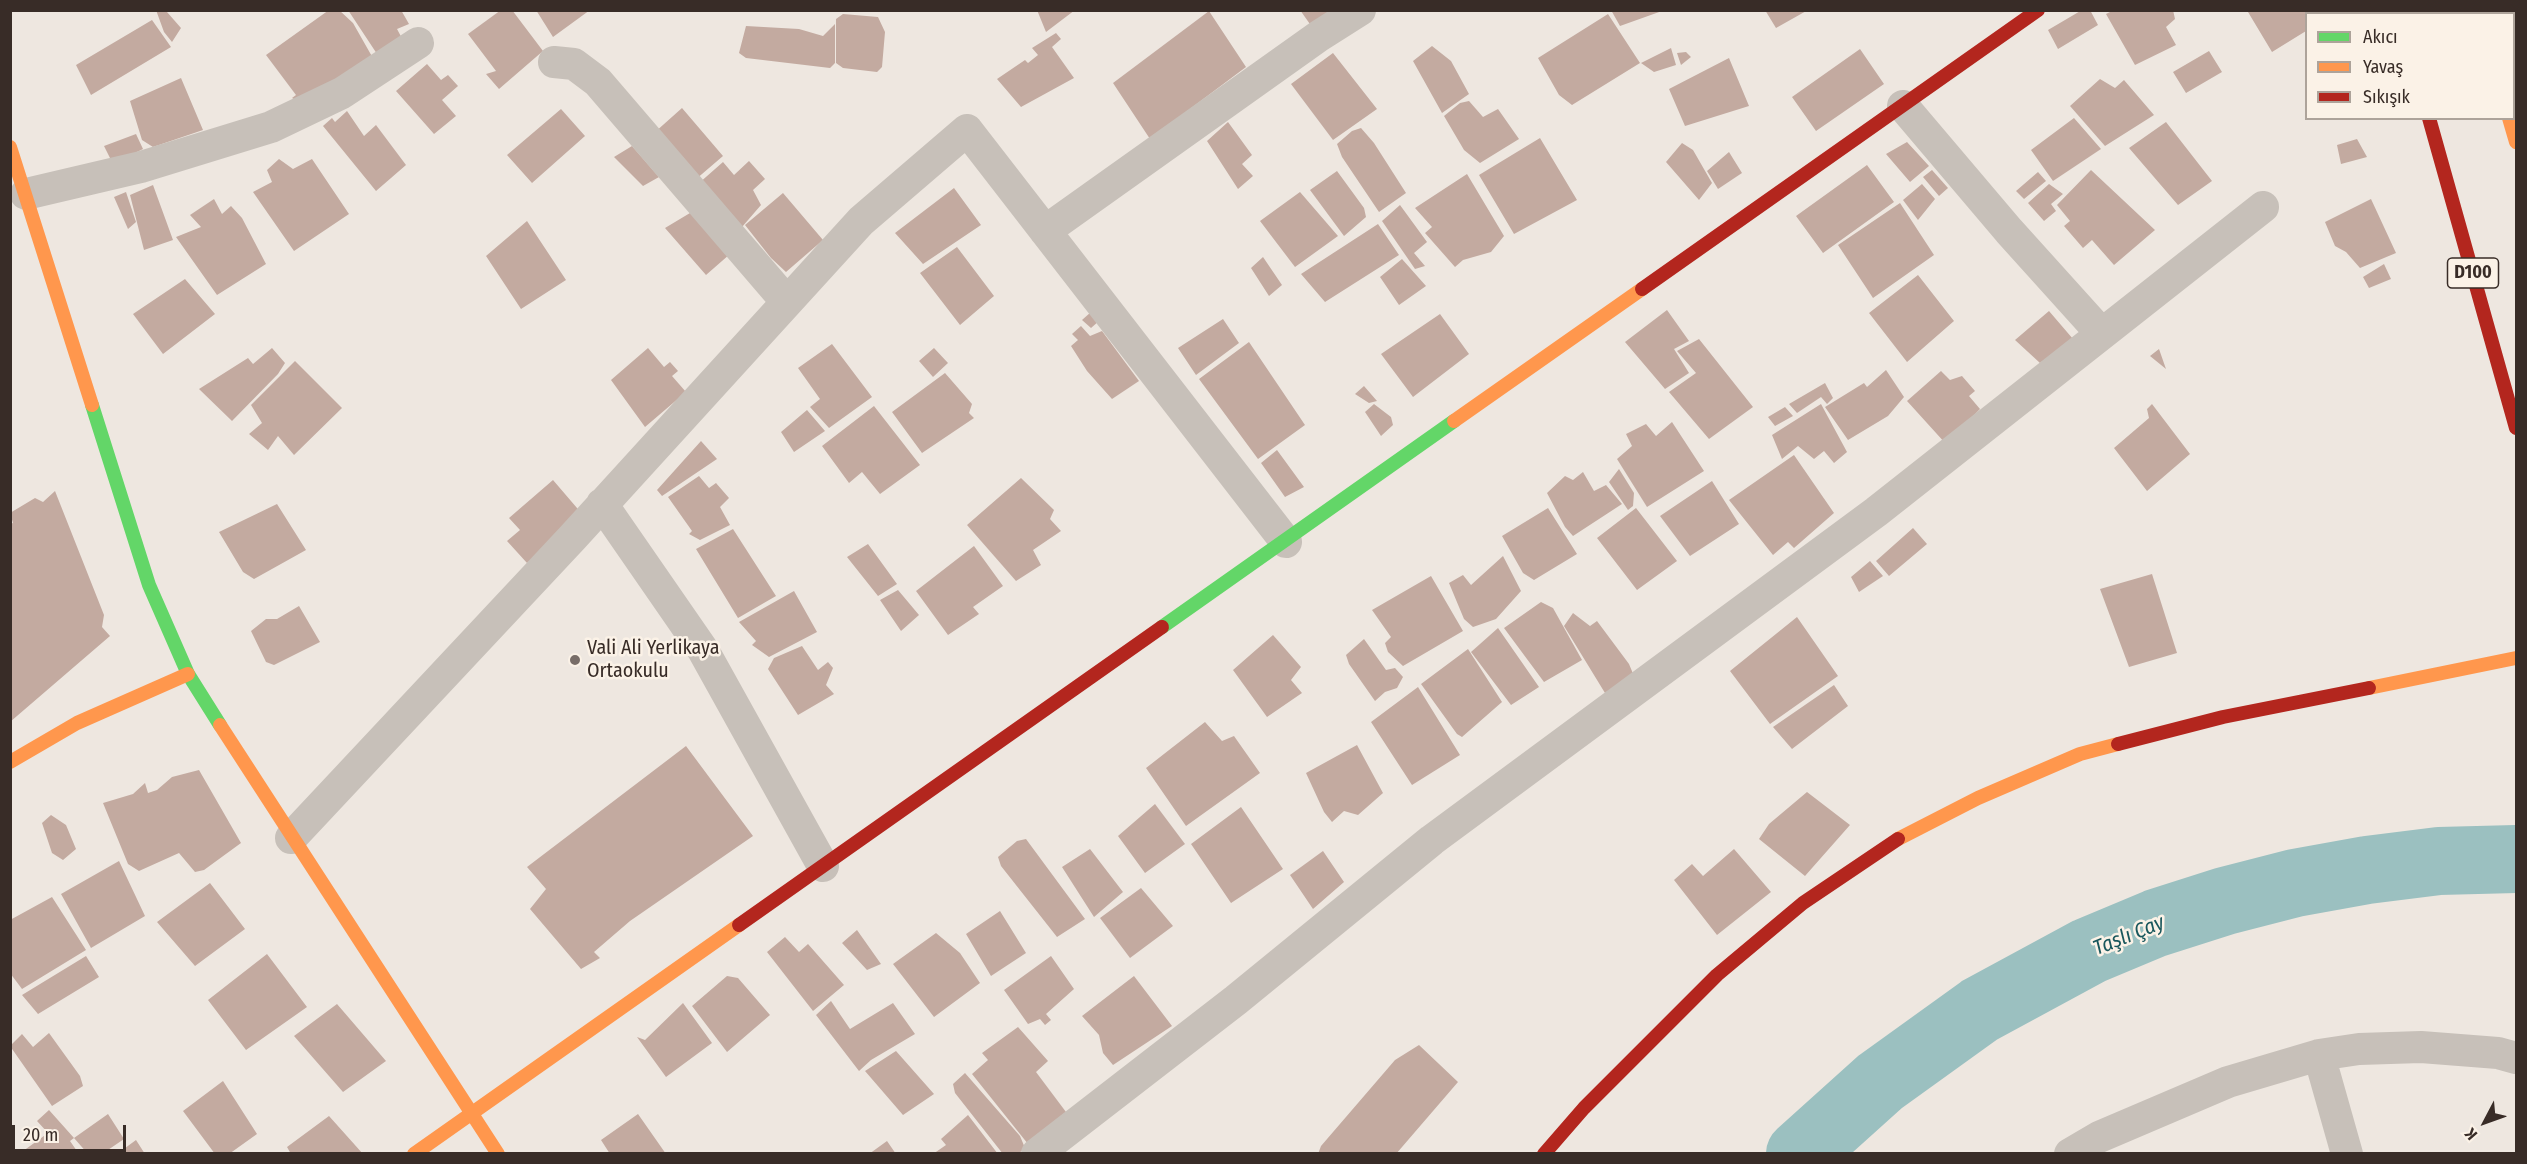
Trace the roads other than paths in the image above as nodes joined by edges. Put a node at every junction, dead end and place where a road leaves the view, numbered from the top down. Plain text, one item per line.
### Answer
1 (1360, 10) edge
2 (2038, 10) edge
3 (418, 43) dead end
4 (554, 62) dead end
5 (1903, 106) junction
6 (2430, 120) edge
7 (2510, 120) edge
8 (2517, 142) edge
9 (10, 147) edge
10 (26, 194) junction
11 (2263, 207) dead end
12 (1045, 231) junction
13 (786, 301) junction
14 (2102, 333) junction
15 (2517, 428) edge
16 (602, 504) junction
17 (1286, 542) junction
18 (2517, 658) edge
19 (188, 674) junction
20 (10, 762) edge
21 (291, 838) junction
22 (823, 866) junction
23 (2319, 1054) junction
24 (2517, 1058) edge
25 (470, 1112) junction
26 (414, 1154) edge
27 (498, 1154) edge
28 (1037, 1154) edge
29 (1544, 1154) edge
30 (2070, 1154) edge
31 (2348, 1154) edge

1 - 12 street
2 - 5 main road
3 - 10 street
4 - 13 street
5 - 14 street
5 - 17 main road
6 - 15 main road, D100
7 - 8 main road
9 - 10 main road
10 - 19 main road
11 - 14 street
12 - 13 street
12 - 17 street
13 - 16 street
14 - 28 street
16 - 21 street
16 - 22 street
17 - 22 main road
18 - 29 main road
19 - 20 main road
19 - 21 main road
21 - 25 main road
22 - 25 main road
23 - 24 street
23 - 30 street
23 - 31 street
25 - 26 main road
25 - 27 main road

